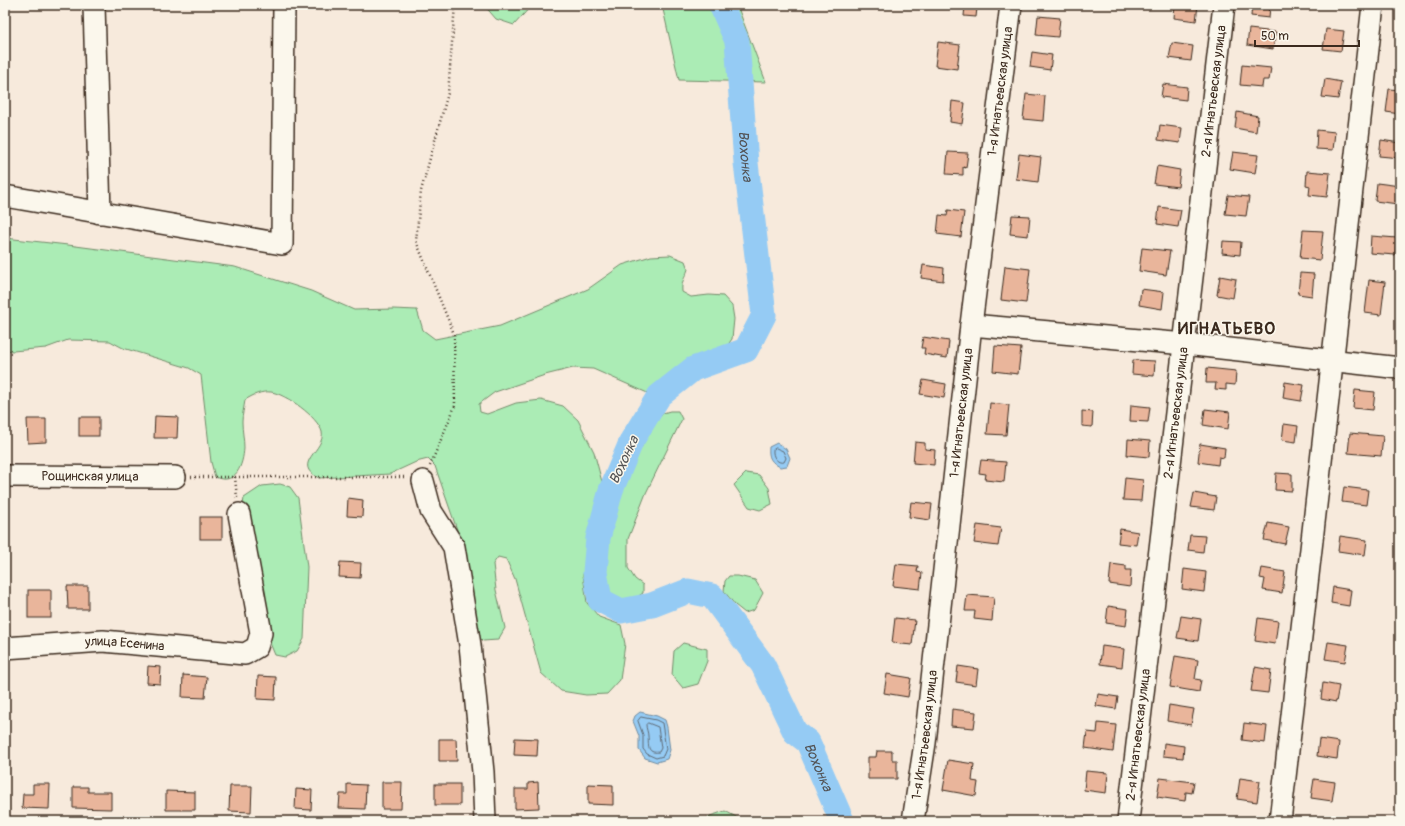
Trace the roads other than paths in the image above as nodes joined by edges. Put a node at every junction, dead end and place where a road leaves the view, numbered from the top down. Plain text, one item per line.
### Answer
1 (94, 5) edge
2 (284, 5) edge
3 (1010, 5) edge
4 (1224, 5) edge
5 (1373, 5) edge
6 (5, 196) edge
7 (100, 213) junction
8 (971, 325) junction
9 (1185, 344) junction
10 (1333, 360) junction
11 (1400, 368) edge
12 (5, 476) edge
13 (175, 477) road end
14 (417, 478) road end
15 (239, 514) dead end
16 (5, 648) edge
17 (485, 821) edge
18 (913, 821) edge
19 (1128, 821) edge
20 (1280, 821) edge

1 - 7 street
2 - 7 street
3 - 8 street, 1-я Игнатьевская улица
4 - 9 street, 2-я Игнатьевская улица
5 - 10 street
6 - 7 street
8 - 9 street
8 - 18 street, 1-я Игнатьевская улица
9 - 10 street
9 - 19 street, 2-я Игнатьевская улица
10 - 11 street
10 - 20 street
12 - 13 street, Рощинская улица
14 - 17 street
15 - 16 street, улица Есенина

